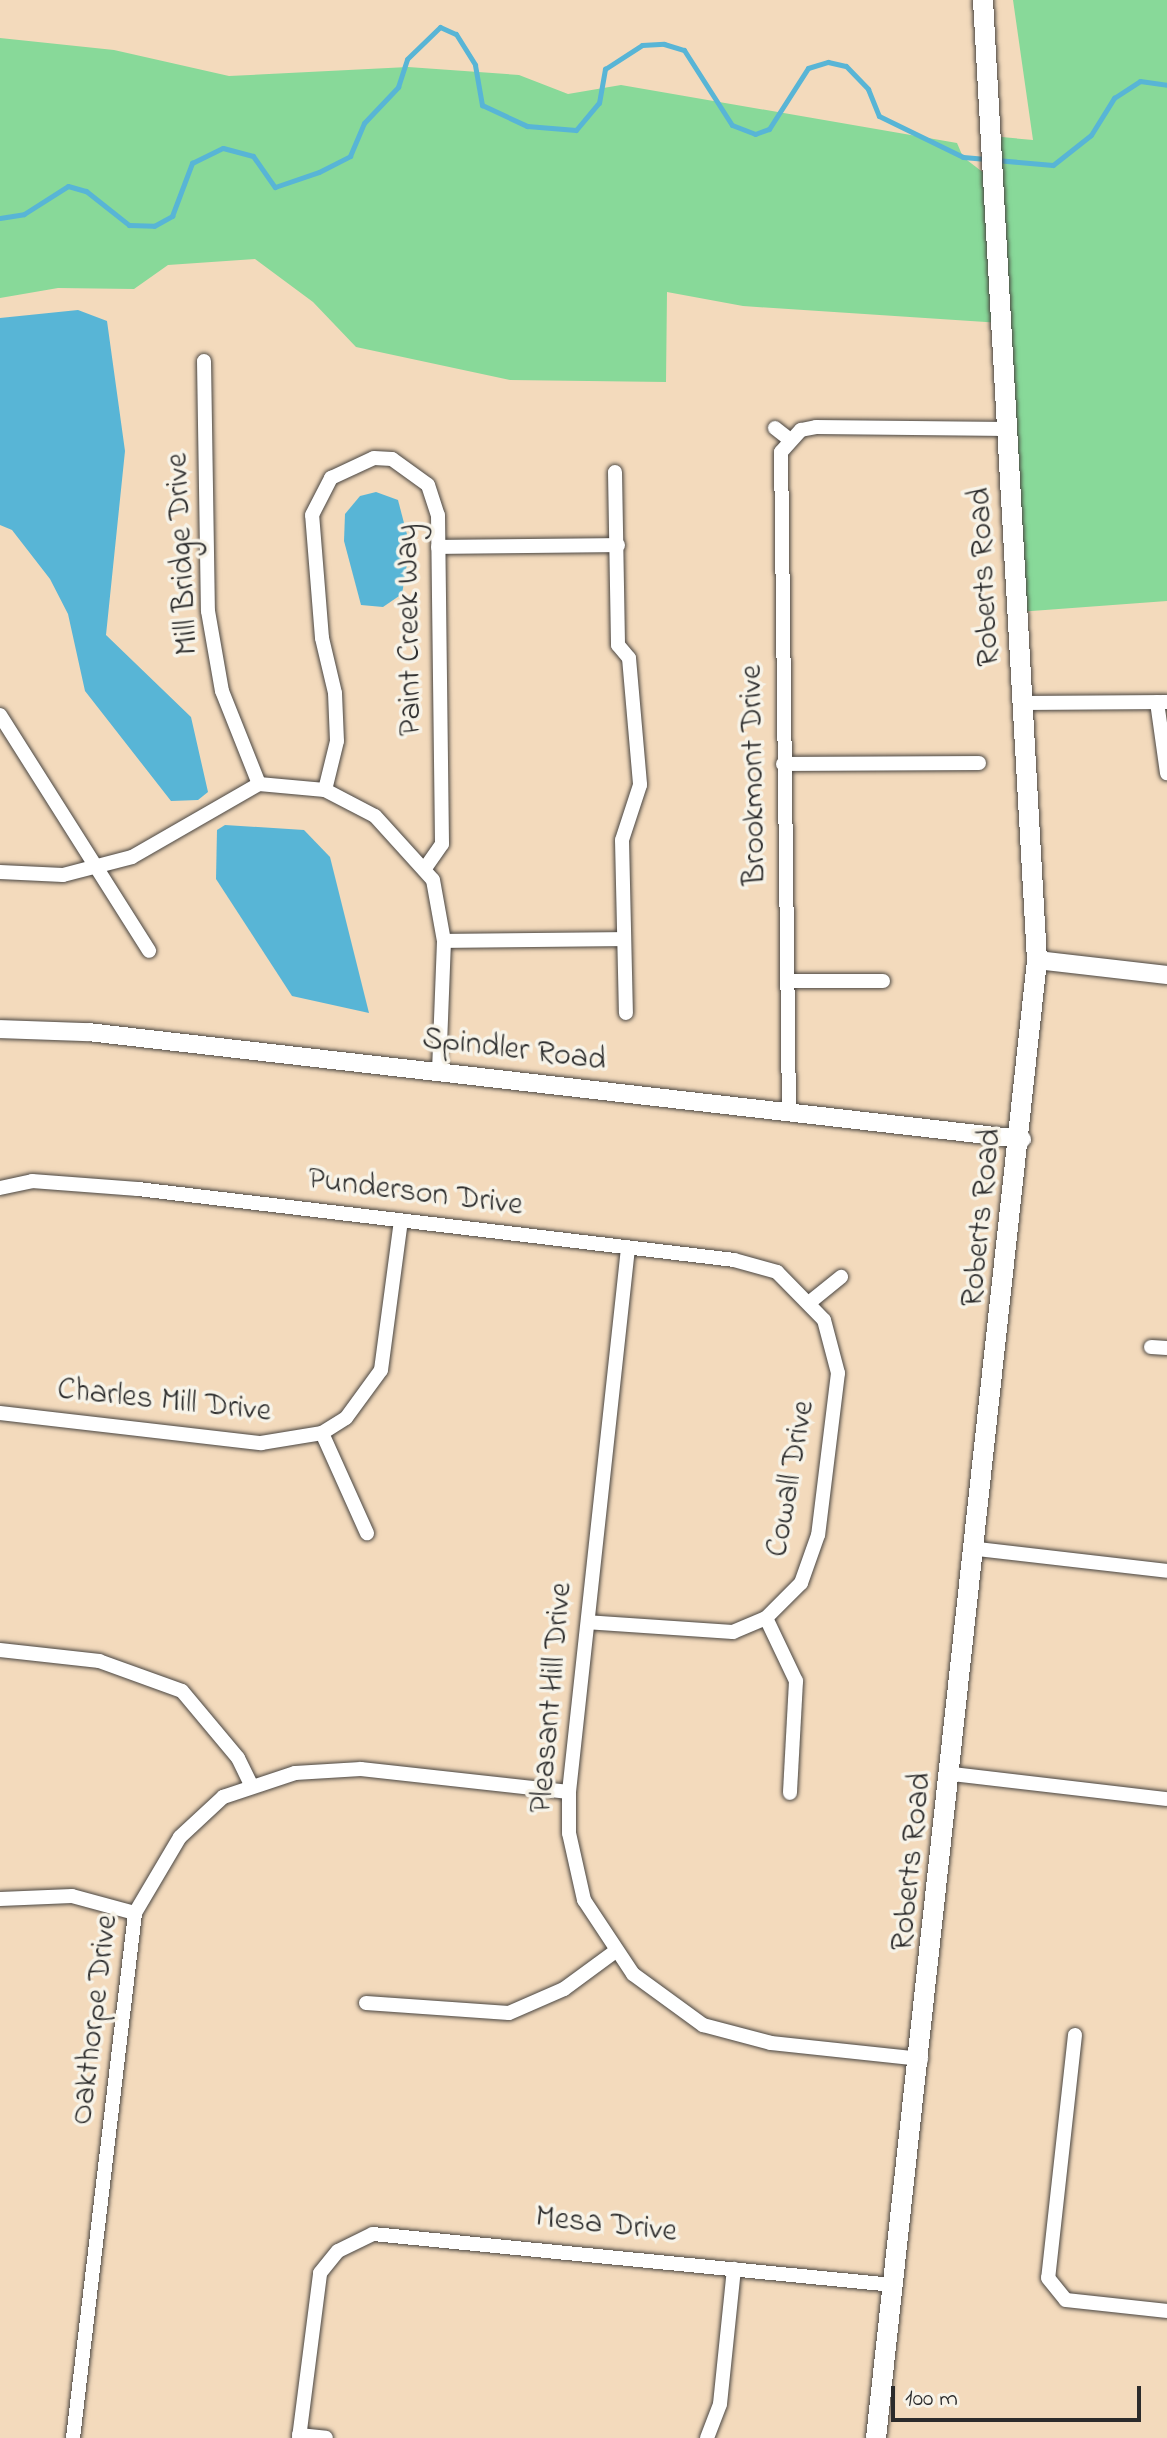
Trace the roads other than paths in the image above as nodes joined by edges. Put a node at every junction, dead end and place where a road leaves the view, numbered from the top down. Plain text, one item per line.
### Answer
1 (983, 0) edge
2 (204, 361) dead end
3 (775, 428) dead end
4 (1008, 429) junction
5 (789, 439) junction
6 (615, 472) dead end
7 (618, 545) junction
8 (438, 547) junction
9 (1162, 702) edge
10 (1023, 703) junction
11 (0, 715) edge
12 (979, 763) dead end
13 (783, 764) junction
14 (1167, 773) edge
15 (259, 784) junction
16 (325, 790) junction
17 (91, 867) junction
18 (426, 867) junction
19 (0, 872) edge
20 (624, 939) junction
21 (444, 941) junction
22 (149, 951) dead end
23 (1037, 960) junction
24 (1167, 975) edge
25 (787, 981) junction
26 (883, 981) dead end
27 (626, 1013) dead end
28 (0, 1029) edge
29 (439, 1073) junction
30 (789, 1113) junction
31 (1022, 1139) junction
32 (0, 1188) edge
33 (401, 1221) junction
34 (628, 1248) junction
35 (841, 1277) dead end
36 (810, 1302) junction
37 (1151, 1347) dead end
38 (1167, 1348) edge
39 (0, 1413) edge
40 (322, 1433) junction
41 (367, 1533) dead end
42 (978, 1549) junction
43 (1167, 1571) edge
44 (766, 1618) junction
45 (588, 1622) junction
46 (0, 1650) edge
47 (953, 1774) junction
48 (250, 1783) junction
49 (569, 1792) junction
50 (790, 1793) dead end
51 (1167, 1799) edge
52 (0, 1899) edge
53 (135, 1913) junction
54 (613, 1953) junction
55 (366, 2003) dead end
56 (1075, 2035) dead end
57 (921, 2059) junction
58 (734, 2269) junction
59 (893, 2285) junction
60 (1167, 2311) edge
61 (879, 2416) junction
62 (299, 2436) edge
63 (73, 2438) edge
64 (326, 2438) edge
65 (707, 2438) edge
66 (876, 2438) edge
67 (889, 2438) edge

1 - 4 main road, Roberts Road
2 - 15 street, Mill Bridge Drive
3 - 5 street
4 - 5 street
4 - 10 main road, Roberts Road
5 - 13 street, Brookmont Drive
6 - 7 street
7 - 8 street
7 - 20 street
8 - 16 street, Paint Creek Way
8 - 18 street, Paint Creek Way
9 - 10 street
9 - 14 street
10 - 23 main road, Roberts Road
11 - 17 street
12 - 13 street
13 - 25 street, Brookmont Drive
15 - 16 street
15 - 17 street
16 - 18 street
17 - 19 street
17 - 22 street
18 - 21 street
20 - 21 street
20 - 27 street
21 - 29 street
23 - 24 street
23 - 31 main road, Roberts Road
25 - 26 street
25 - 30 street, Brookmont Drive
28 - 29 street, Spindler Road
29 - 30 street, Spindler Road
30 - 31 street, Spindler Road
31 - 42 main road, Roberts Road
32 - 33 street, Punderson Drive
33 - 34 street, Punderson Drive
33 - 40 street, Charles Mill Drive
34 - 36 street, Punderson Drive
34 - 45 street, Pleasant Hill Drive
35 - 36 street
36 - 44 street, Cowall Drive
37 - 38 street
39 - 40 street, Charles Mill Drive
40 - 41 street
42 - 43 street
42 - 47 main road, Roberts Road
44 - 45 street, Cowall Drive
44 - 50 street
45 - 49 street, Pleasant Hill Drive
46 - 48 street
47 - 51 street
47 - 57 main road, Roberts Road
48 - 49 street
48 - 53 street, Oakthorpe Drive
49 - 54 street, Pleasant Hill Drive
52 - 53 street
53 - 63 street, Oakthorpe Drive
54 - 55 street
54 - 57 street, Pleasant Hill Drive
56 - 60 street
57 - 59 main road, Roberts Road
58 - 59 street, Mesa Drive
58 - 62 street, Mesa Drive
58 - 65 street
59 - 61 main road, Roberts Road
61 - 66 main road, Roberts Road
61 - 67 street
62 - 64 street

